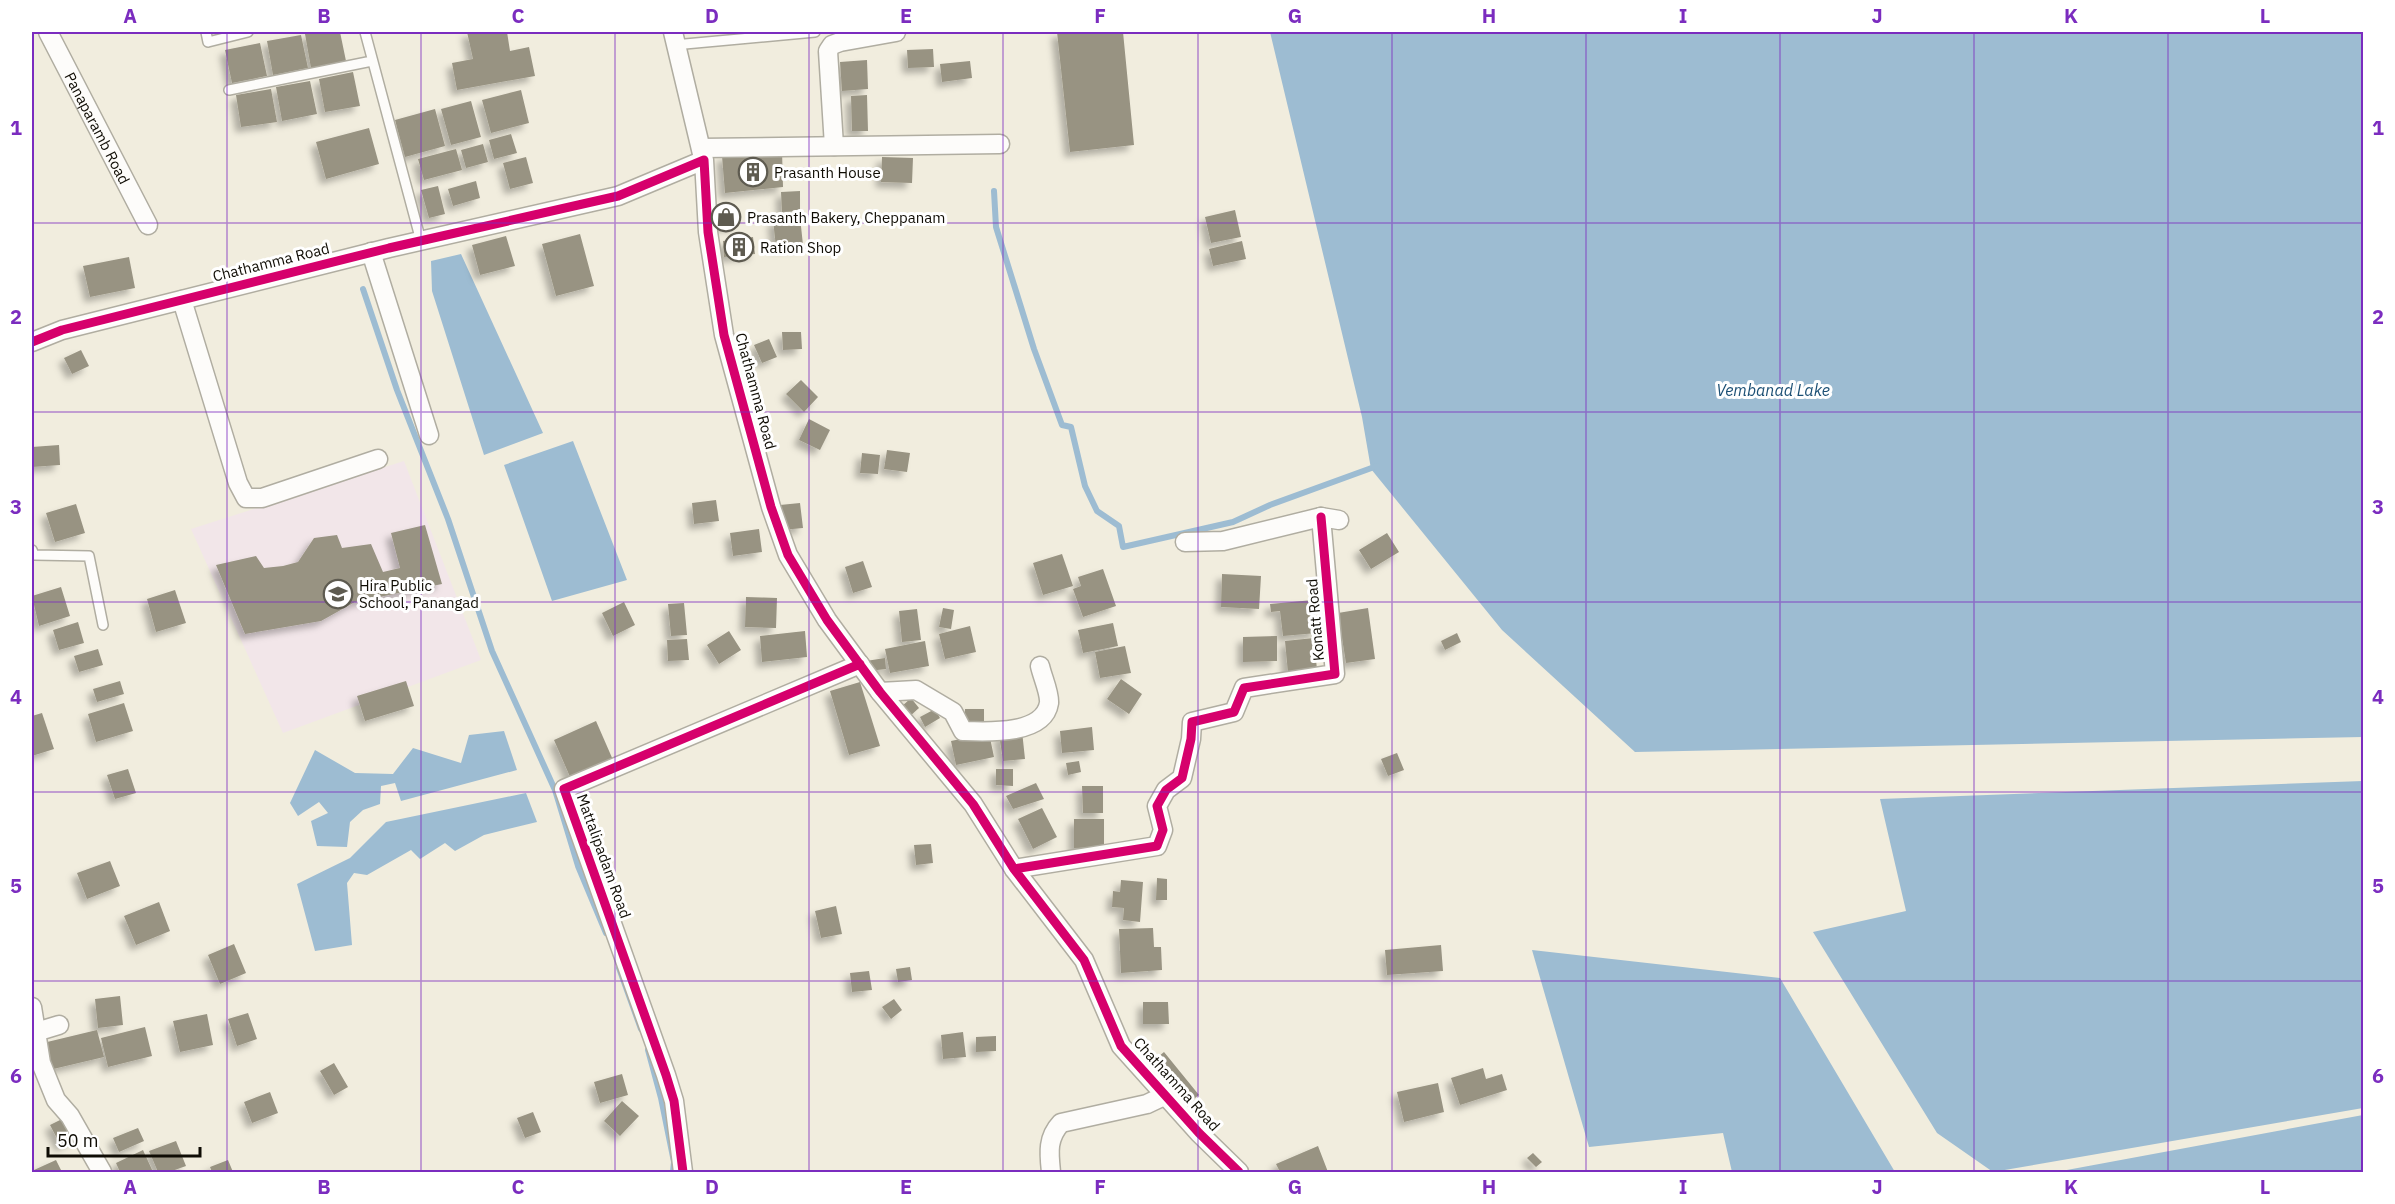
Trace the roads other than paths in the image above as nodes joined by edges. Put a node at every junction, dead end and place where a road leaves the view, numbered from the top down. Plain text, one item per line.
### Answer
1 (48, 32) edge
2 (206, 32) edge
3 (248, 32) edge
4 (365, 32) edge
5 (815, 32) edge
6 (896, 32) edge
7 (674, 38) edge
8 (372, 61) junction
9 (229, 90) dead end
10 (1000, 144) dead end
11 (834, 146) junction
12 (702, 154) junction
13 (148, 225) dead end
14 (421, 240) junction
15 (371, 252) junction
16 (182, 300) junction
17 (32, 342) edge
18 (429, 435) dead end
19 (378, 459) dead end
20 (1185, 542) dead end
21 (32, 550) edge
22 (103, 625) dead end
23 (860, 664) junction
24 (1040, 666) dead end
25 (880, 692) junction
26 (1014, 869) junction
27 (32, 1007) edge
28 (59, 1025) dead end
29 (36, 1032) junction
30 (1166, 1095) junction
31 (102, 1173) edge
32 (683, 1173) edge
33 (1051, 1173) edge
34 (1239, 1173) edge

1 - 13 street, Panaparamb Road
2 - 3 lane
4 - 8 lane
5 - 7 lane
6 - 11 street
7 - 12 street
8 - 9 lane
8 - 14 lane
10 - 11 street
11 - 12 street
12 - 14 street, Chathamma Road
12 - 23 street, Chathamma Road
14 - 15 street, Chathamma Road
15 - 16 street, Chathamma Road
15 - 18 street
16 - 17 street, Chathamma Road
16 - 19 street
20 - 26 street, Konatt Road
21 - 22 lane
23 - 25 street, Chathamma Road
23 - 32 street, Mattalipadam Road
24 - 25 street
25 - 26 street, Chathamma Road
26 - 30 street, Chathamma Road
27 - 29 street
28 - 29 street
29 - 31 street
30 - 33 street
30 - 34 street, Chathamma Road

